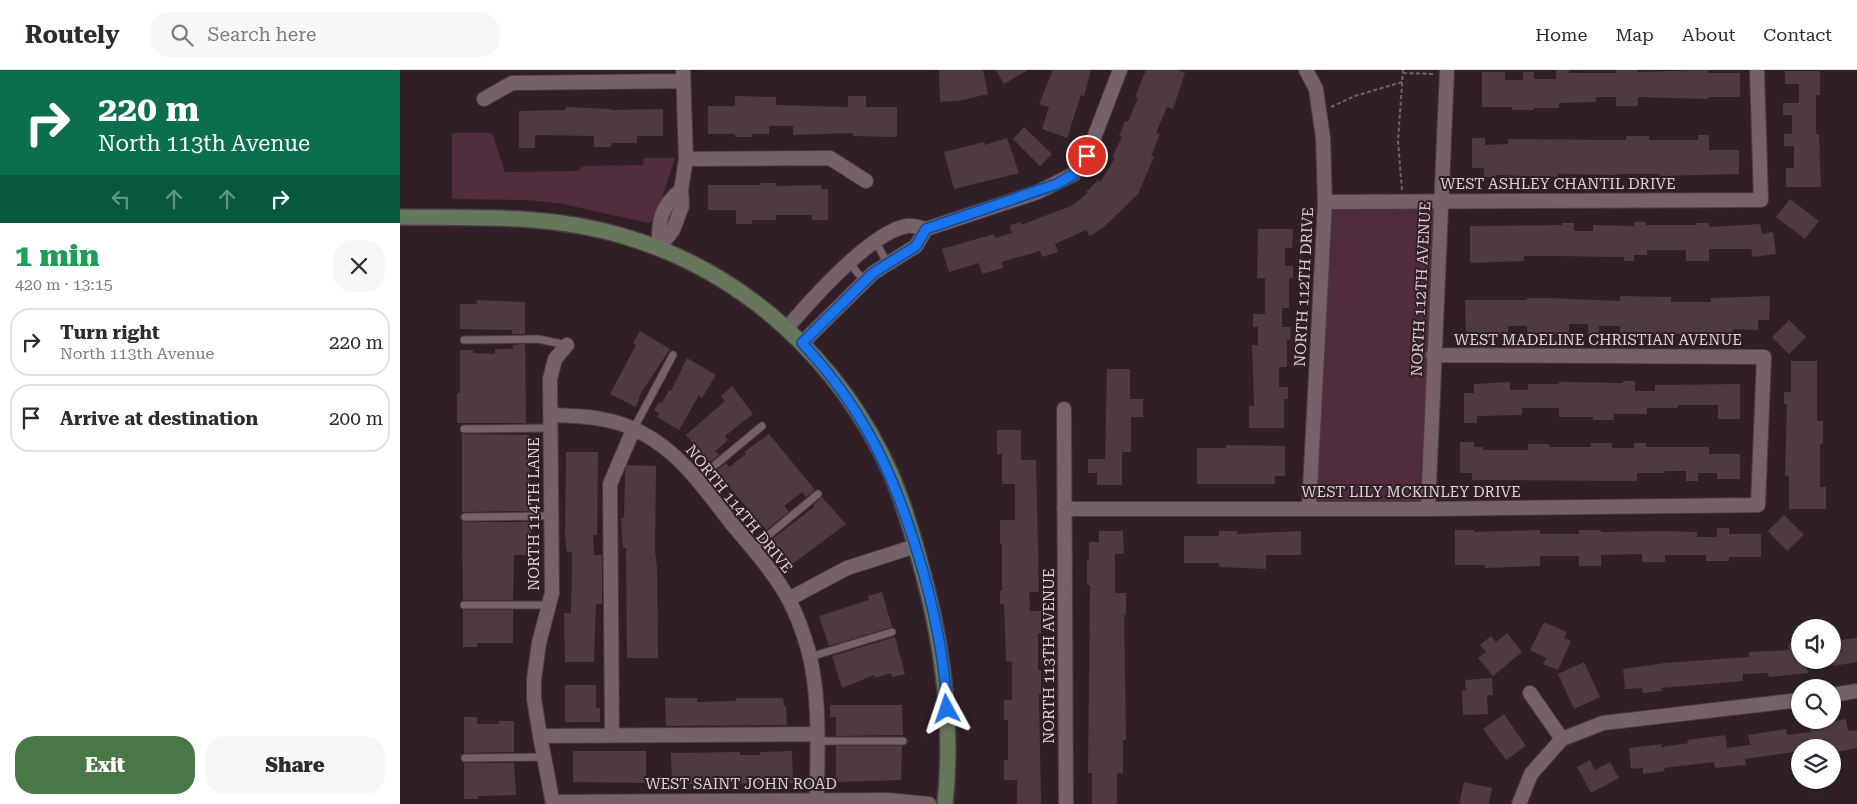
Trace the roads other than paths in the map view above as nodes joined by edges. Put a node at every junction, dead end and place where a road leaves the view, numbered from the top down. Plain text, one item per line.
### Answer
1 (1120, 70) edge
2 (1306, 70) edge
3 (1757, 70) edge
4 (1447, 72) edge
5 (683, 76) edge
6 (484, 99) dead end
7 (686, 159) junction
8 (866, 181) dead end
9 (1442, 200) junction
10 (1325, 202) junction
11 (400, 217) edge
12 (926, 229) junction
13 (876, 242) junction
14 (659, 248) junction
15 (849, 262) junction
16 (887, 263) junction
17 (864, 281) junction
18 (787, 328) junction
19 (464, 340) dead end
20 (802, 343) junction
21 (567, 345) joint
22 (673, 355) dead end
23 (1433, 355) junction
24 (1064, 409) dead end
25 (551, 422) junction
26 (762, 426) dead end
27 (464, 428) dead end
28 (634, 428) junction
29 (696, 480) junction
30 (818, 494) dead end
31 (1758, 505) joint
32 (1064, 508) junction
33 (1309, 508) junction
34 (1428, 509) junction
35 (552, 516) junction
36 (465, 517) dead end
37 (916, 546) junction
38 (752, 548) junction
39 (789, 599) junction
40 (464, 605) dead end
41 (548, 605) junction
42 (892, 632) dead end
43 (810, 657) junction
44 (1857, 691) edge
45 (1530, 693) dead end
46 (1841, 694) edge
47 (1791, 701) edge
48 (612, 735) junction
49 (540, 736) junction
50 (817, 738) junction
51 (1562, 739) junction
52 (903, 741) dead end
53 (545, 757) junction
54 (465, 758) dead end
55 (817, 800) junction
56 (710, 802) edge
57 (799, 802) edge
58 (887, 802) edge
59 (553, 803) edge
60 (929, 804) edge
61 (945, 804) edge
62 (1066, 804) edge
63 (1519, 804) edge

1 - 12 street
2 - 10 street, NORTH 112TH DRIVE
3 - 9 street, WEST ASHLEY CHANTIL DRIVE
4 - 9 street, NORTH 112TH AVENUE
5 - 6 street
5 - 7 street
7 - 8 street
7 - 14 street
9 - 10 street, WEST ASHLEY CHANTIL DRIVE
9 - 23 street, NORTH 112TH AVENUE
10 - 33 street, NORTH 112TH DRIVE
11 - 14 street
12 - 13 street
12 - 16 street
13 - 15 street
13 - 16 lane
14 - 18 street
15 - 17 lane
15 - 18 street
16 - 17 street
17 - 20 street
18 - 20 street
19 - 21 lane
20 - 37 street
21 - 25 street, NORTH 114TH LANE
22 - 28 lane
23 - 31 street, WEST MADELINE CHRISTIAN AVENUE
23 - 34 street, NORTH 112TH AVENUE
24 - 32 street, NORTH 113TH AVENUE
25 - 27 lane
25 - 28 street, NORTH 114TH DRIVE
25 - 35 street, NORTH 114TH LANE
26 - 29 lane
28 - 29 street, NORTH 114TH DRIVE
28 - 48 street
29 - 38 street, NORTH 114TH DRIVE
30 - 38 lane
31 - 34 street, WEST LILY MCKINLEY DRIVE
32 - 33 street, WEST LILY MCKINLEY DRIVE
32 - 62 street, NORTH 113TH AVENUE
33 - 34 street, WEST LILY MCKINLEY DRIVE
35 - 36 lane
35 - 41 street, NORTH 114TH LANE
37 - 39 street
37 - 61 street
38 - 39 street, NORTH 114TH DRIVE
39 - 43 street, NORTH 114TH DRIVE
40 - 41 lane
41 - 49 street, NORTH 114TH LANE
42 - 43 lane
43 - 50 street, NORTH 114TH DRIVE
44 - 46 street
45 - 51 street
47 - 51 street
48 - 49 street
48 - 50 street
49 - 53 street, NORTH 114TH LANE
50 - 52 lane
50 - 55 street, NORTH 114TH DRIVE
51 - 63 street
53 - 54 lane
53 - 59 street, NORTH 114TH LANE
55 - 57 street, WEST SAINT JOHN ROAD
55 - 58 street, WEST SAINT JOHN ROAD
56 - 57 street, WEST SAINT JOHN ROAD
56 - 59 street, WEST SAINT JOHN ROAD
58 - 60 street, WEST SAINT JOHN ROAD

